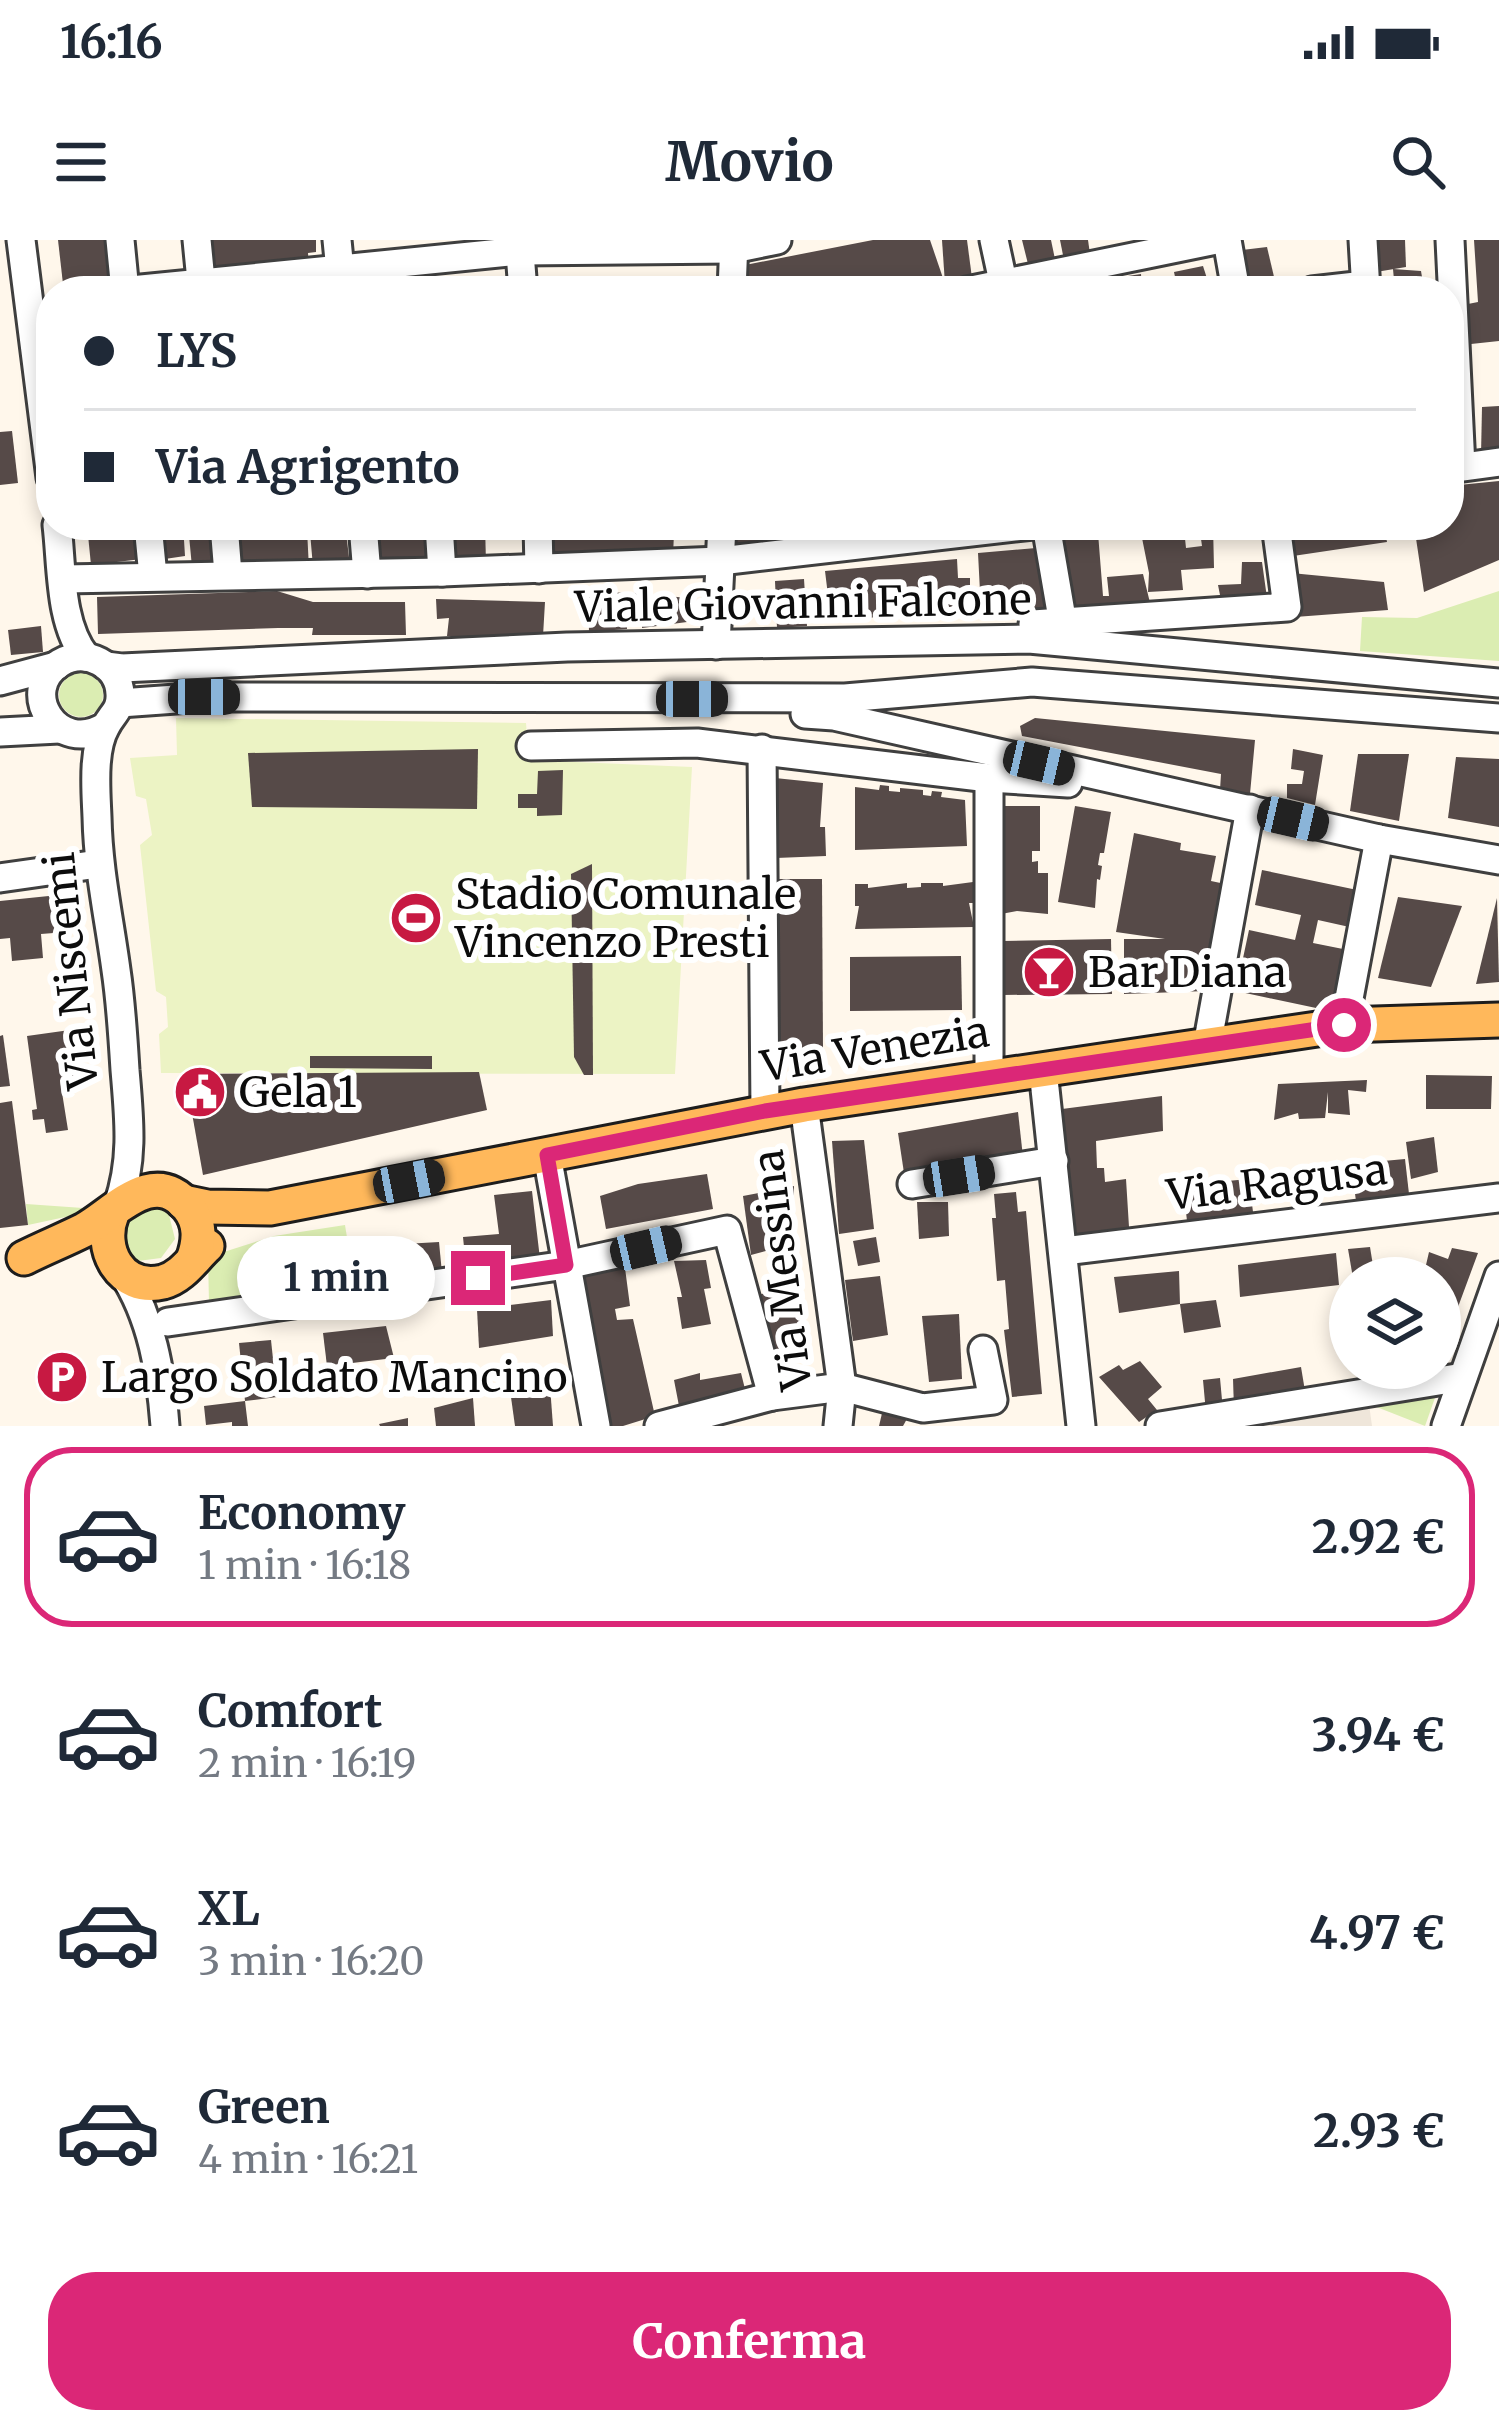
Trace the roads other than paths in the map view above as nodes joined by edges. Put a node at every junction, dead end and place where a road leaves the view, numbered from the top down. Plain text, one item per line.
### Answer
1 (21, 240) edge
2 (120, 240) edge
3 (197, 240) edge
4 (337, 240) edge
5 (776, 240) edge
6 (994, 240) edge
7 (1216, 240) edge
8 (1227, 240) edge
9 (1363, 240) edge
10 (1450, 240) edge
11 (733, 244) edge
12 (519, 245) edge
13 (582, 245) edge
14 (649, 245) edge
15 (419, 261) junction
16 (123, 276) edge
17 (200, 276) edge
18 (341, 276) edge
19 (357, 276) edge
20 (420, 276) edge
21 (522, 276) edge
22 (732, 276) edge
23 (1002, 276) edge
24 (1054, 276) edge
25 (1233, 276) edge
26 (1365, 276) edge
27 (1451, 276) edge
28 (36, 287) edge
29 (1499, 462) edge
30 (1464, 467) edge
31 (59, 540) edge
32 (149, 540) edge
33 (225, 540) edge
34 (365, 540) edge
35 (440, 540) edge
36 (538, 540) edge
37 (721, 540) edge
38 (903, 540) edge
39 (1049, 540) edge
40 (1278, 540) edge
41 (720, 561) junction
42 (538, 568) junction
43 (442, 572) junction
44 (228, 574) junction
45 (368, 574) junction
46 (153, 576) junction
47 (64, 579) junction
48 (1063, 624) junction
49 (920, 640) junction
50 (716, 645) junction
51 (78, 662) junction
52 (0, 681) edge
53 (1499, 683) edge
54 (692, 699) junction
55 (113, 714) junction
56 (1499, 718) edge
57 (62, 730) junction
58 (0, 732) edge
59 (531, 746) dead end
60 (762, 749) junction
61 (988, 778) junction
62 (96, 786) junction
63 (1156, 790) junction
64 (1250, 809) junction
65 (1379, 839) junction
66 (1499, 860) edge
67 (98, 864) junction
68 (0, 878) edge
69 (1499, 1020) edge
70 (1344, 1025) junction
71 (1207, 1046) junction
72 (1043, 1070) junction
73 (988, 1078) junction
74 (804, 1105) junction
75 (765, 1111) junction
76 (132, 1146) junction
77 (547, 1155) junction
78 (1054, 1161) junction
79 (912, 1184) dead end
80 (177, 1198) junction
81 (1499, 1198) edge
82 (270, 1208) junction
83 (115, 1209) junction
84 (1064, 1251) junction
85 (12, 1260) edge
86 (190, 1263) junction
87 (566, 1265) junction
88 (119, 1269) junction
89 (1499, 1276) edge
90 (168, 1322) junction
91 (1487, 1344) edge
92 (983, 1350) dead end
93 (160, 1376) junction
94 (1463, 1377) junction
95 (842, 1387) junction
96 (772, 1396) junction
97 (165, 1426) edge
98 (596, 1426) edge
99 (659, 1426) edge
100 (838, 1426) edge
101 (1081, 1426) edge
102 (1160, 1426) edge
103 (1446, 1426) edge

1 - 28 street
2 - 16 street
3 - 17 street
4 - 18 street
5 - 11 street
6 - 23 street
7 - 24 street
8 - 25 street
9 - 26 street
10 - 27 street
11 - 14 street
11 - 22 street
12 - 13 street
12 - 15 street
12 - 21 street
13 - 14 street
15 - 19 street
15 - 20 street
29 - 30 street
31 - 47 street
32 - 46 street
33 - 44 street
34 - 45 street
35 - 43 street
36 - 42 street
37 - 41 street
38 - 41 street
39 - 48 street
40 - 48 street
41 - 42 street
41 - 50 street
42 - 43 street
43 - 45 street
44 - 45 street
44 - 46 street
46 - 47 street
47 - 51 street
48 - 49 street
49 - 50 street, Viale Giovanni Falcone
49 - 53 street, Viale Giovanni Falcone
50 - 51 street, Viale Giovanni Falcone
51 - 52 street, Viale Giovanni Falcone
51 - 55 street
51 - 57 street
54 - 55 street, Viale Giovanni Falcone
54 - 56 street, Viale Giovanni Falcone
54 - 63 street
55 - 57 street
55 - 62 street, Via Niscemi
57 - 58 street
57 - 62 street
59 - 60 street
60 - 61 street
60 - 75 street
61 - 63 street
61 - 73 street
62 - 67 street, Via Niscemi
63 - 64 street
64 - 65 street
64 - 71 street
65 - 66 street
65 - 70 street
67 - 68 street
67 - 76 street, Via Niscemi
69 - 70 main road, Via Venezia
70 - 71 main road, Via Venezia
71 - 72 main road, Via Venezia
72 - 73 main road, Via Venezia
72 - 78 street
73 - 74 main road, Via Venezia
74 - 75 main road, Via Venezia
74 - 95 street, Via Messina
75 - 77 main road, Via Venezia
76 - 80 street
76 - 83 street, Via Niscemi
77 - 82 main road, Via Venezia
77 - 87 street
78 - 79 street
78 - 84 street
80 - 82 main road
80 - 83 main road
80 - 86 main road
81 - 84 street, Via Ragusa
82 - 86 main road
83 - 85 main road
83 - 88 main road
84 - 101 street
85 - 88 main road
86 - 88 main road
86 - 90 street
87 - 90 street
87 - 96 street
87 - 98 street
88 - 93 street
89 - 91 street
90 - 93 street
91 - 94 street
92 - 95 street
93 - 97 street
94 - 102 street
94 - 103 street
95 - 96 street
95 - 100 street, Via Messina
96 - 99 street

